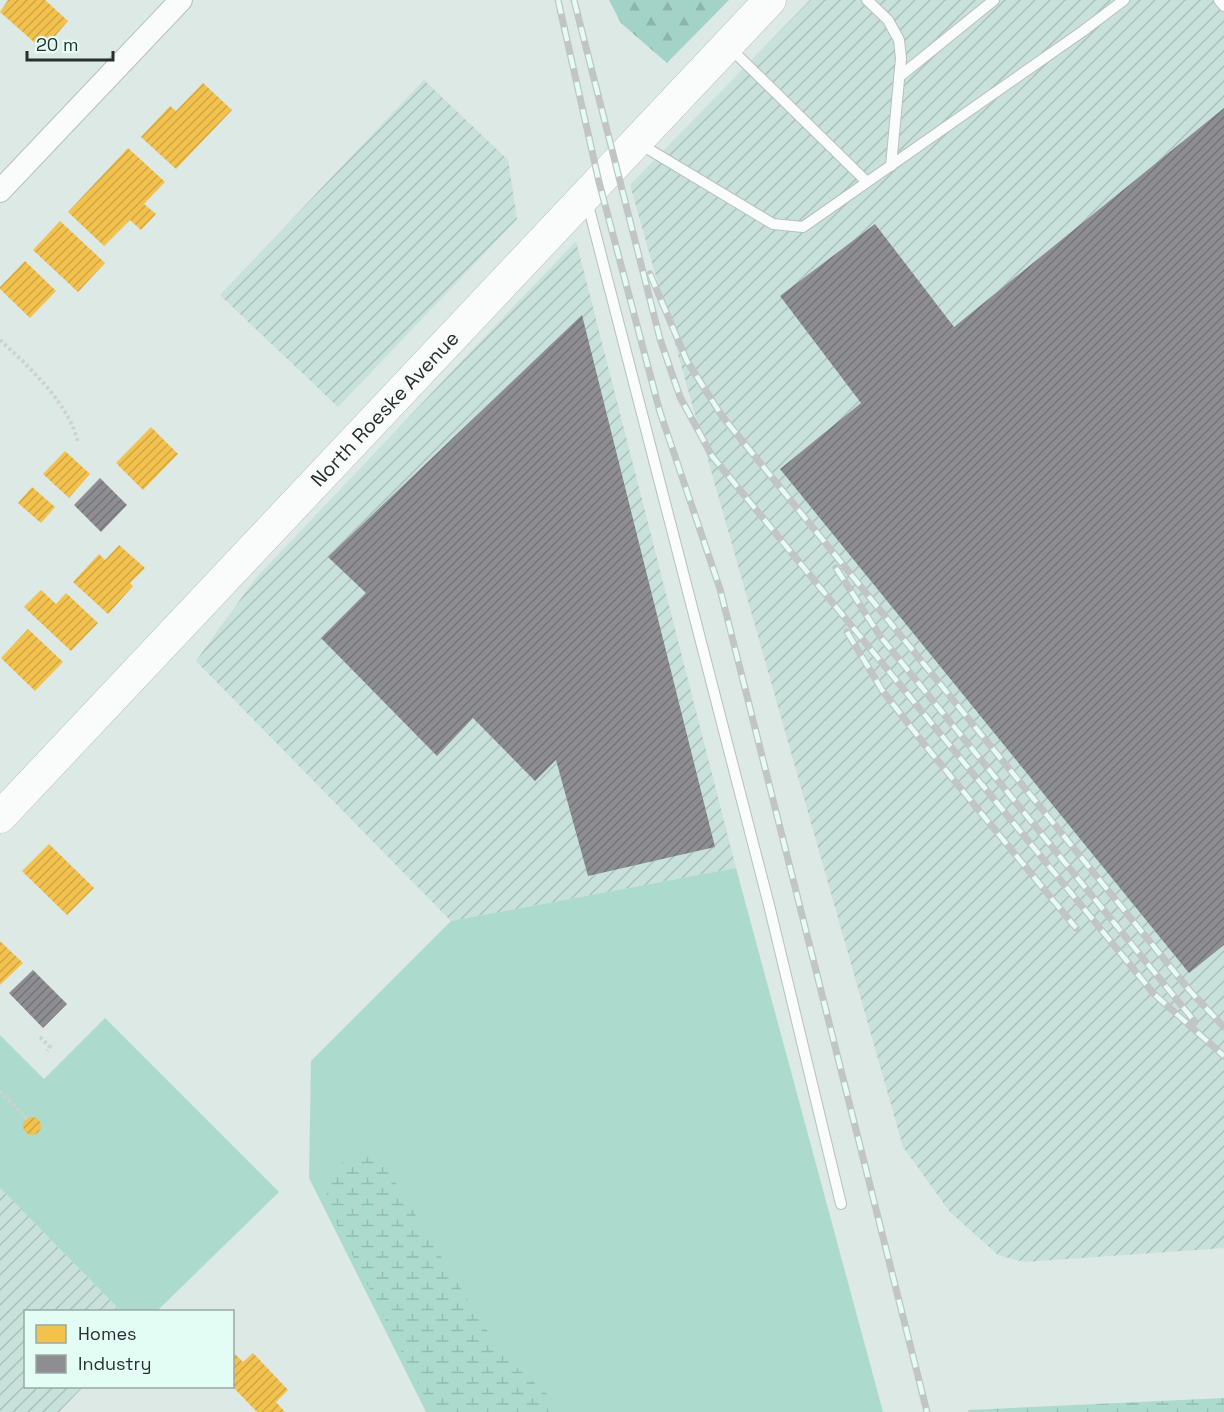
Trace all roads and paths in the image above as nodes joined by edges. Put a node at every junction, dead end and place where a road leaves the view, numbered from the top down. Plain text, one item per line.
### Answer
1 (181, 0) edge
2 (770, 0) edge
3 (867, 0) edge
4 (994, 0) edge
5 (1124, 0) edge
6 (1219, 0) edge
7 (1224, 6) edge
8 (728, 46) junction
9 (899, 77) junction
10 (637, 142) junction
11 (891, 166) junction
12 (867, 182) junction
13 (0, 191) edge
14 (585, 197) junction
15 (0, 340) edge
16 (78, 443) dead end
17 (0, 817) edge
18 (40, 1037) dead end
19 (47, 1051) dead end
20 (0, 1091) edge
21 (27, 1119) dead end
22 (841, 1204) dead end

1 - 13 street
2 - 8 street, North Roeske Avenue
3 - 9 lane
4 - 9 lane
5 - 11 lane
6 - 7 lane
8 - 10 street, North Roeske Avenue
8 - 12 lane
9 - 11 lane
10 - 12 lane
10 - 14 street, North Roeske Avenue
11 - 12 lane
14 - 17 street, North Roeske Avenue
14 - 22 lane
15 - 16 path
18 - 19 path
20 - 21 path

